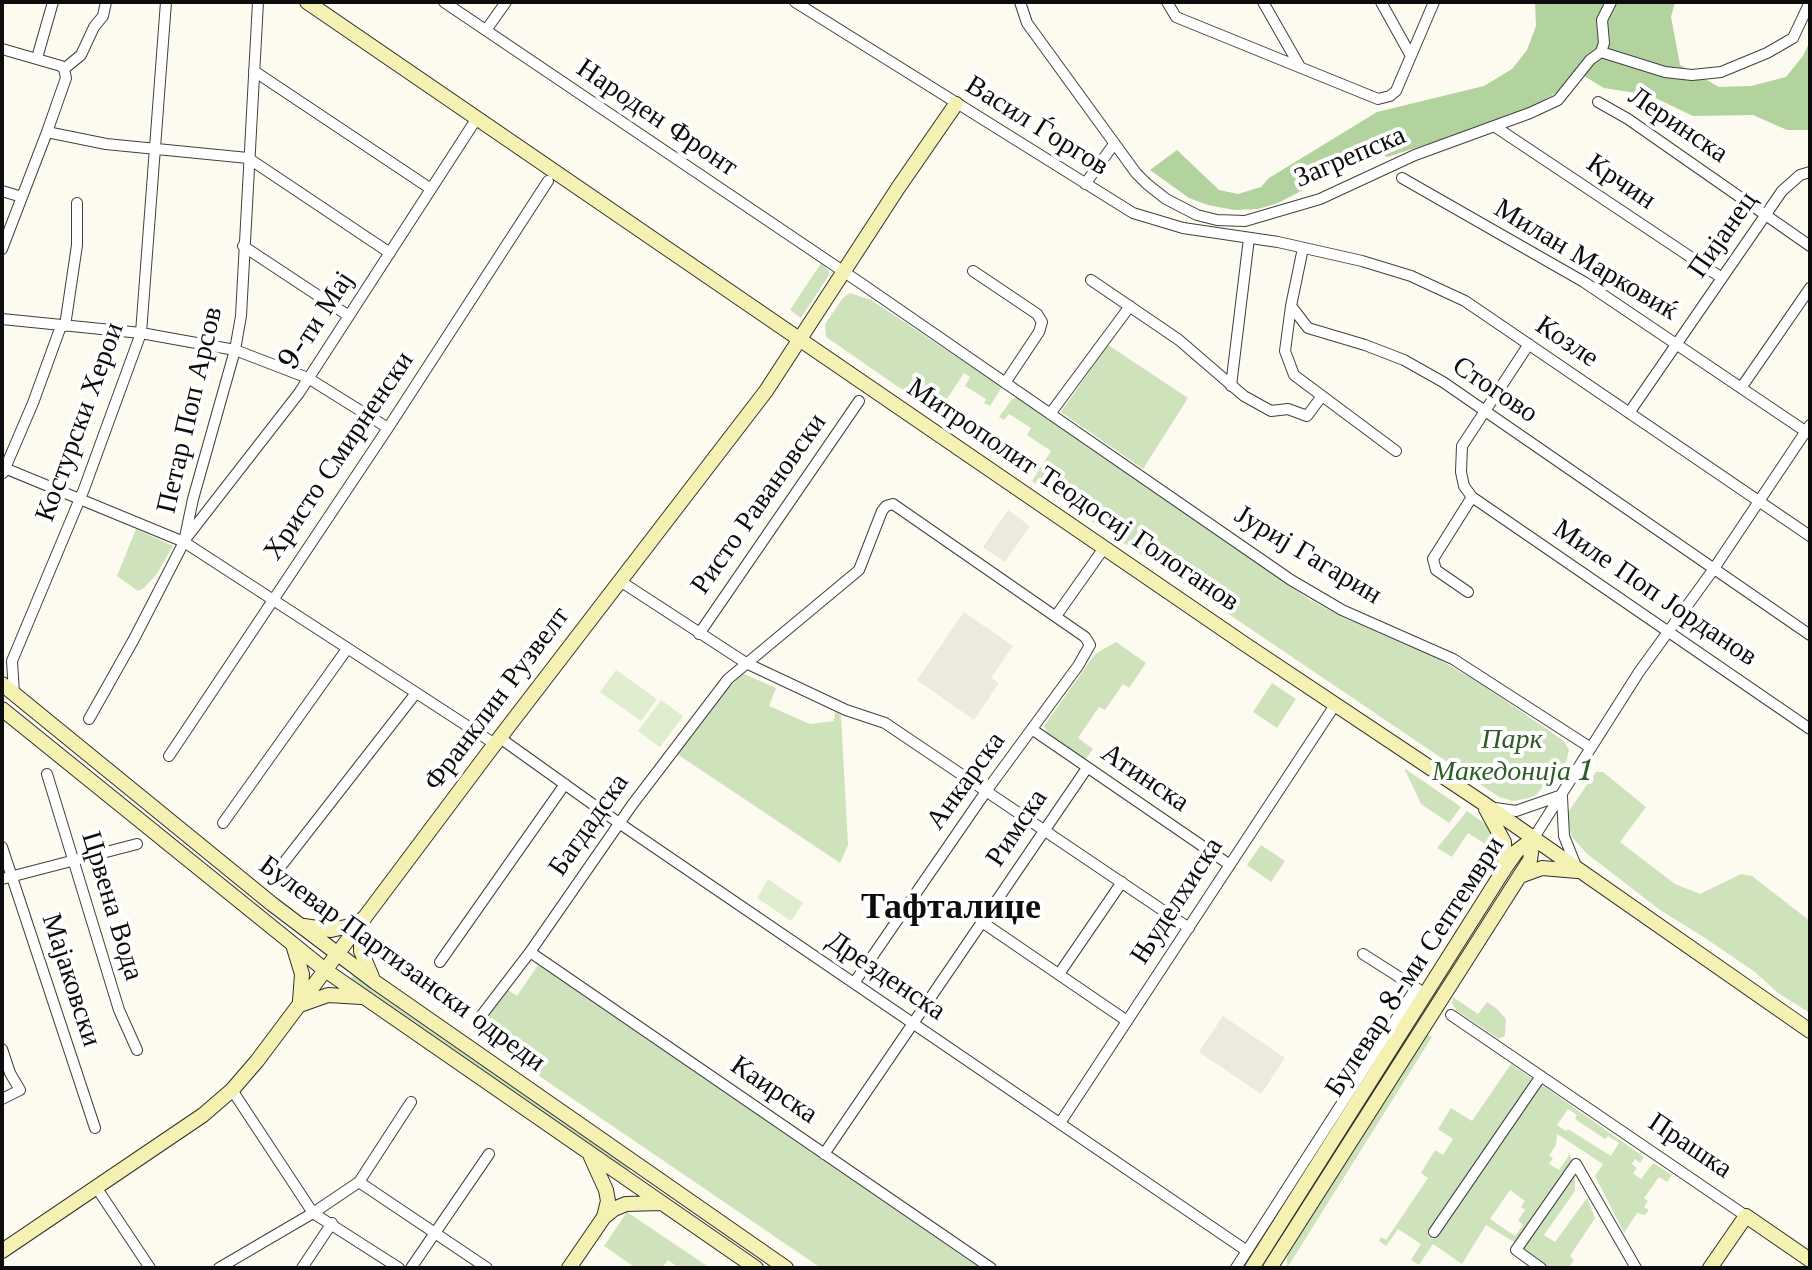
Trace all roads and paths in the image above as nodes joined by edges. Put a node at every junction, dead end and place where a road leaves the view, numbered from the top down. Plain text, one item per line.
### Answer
1 (53, 2) edge
2 (106, 2) edge
3 (166, 2) edge
4 (258, 2) edge
5 (307, 2) edge
6 (444, 2) edge
7 (506, 2) edge
8 (795, 2) edge
9 (1020, 2) edge
10 (1167, 2) edge
11 (1263, 2) edge
12 (1381, 2) edge
13 (1434, 2) edge
14 (1611, 2) edge
15 (1810, 2) edge
16 (486, 30) junction
17 (2, 49) edge
18 (1601, 52) junction
19 (1411, 56) junction
20 (37, 58) junction
21 (1299, 65) junction
22 (64, 69) junction
23 (254, 71) junction
24 (1598, 102) dead end
25 (956, 104) junction
26 (477, 118) junction
27 (1494, 126) junction
28 (47, 132) junction
29 (1114, 144) junction
30 (154, 150) junction
31 (248, 158) junction
32 (1810, 172) edge
33 (1402, 178) dead end
34 (548, 181) dead end
35 (1085, 184) junction
36 (431, 189) junction
37 (2, 191) edge
38 (22, 197) junction
39 (77, 203) dead end
40 (1766, 215) junction
41 (1249, 238) junction
42 (1273, 242) joint
43 (243, 246) junction
44 (1810, 246) edge
45 (1303, 248) junction
46 (2, 249) edge
47 (390, 253) junction
48 (973, 271) dead end
49 (845, 272) junction
50 (1722, 278) junction
51 (1091, 280) dead end
52 (1810, 288) edge
53 (1130, 306) junction
54 (1291, 306) junction
55 (349, 316) junction
56 (2, 319) edge
57 (63, 326) junction
58 (141, 333) junction
59 (801, 339) junction
60 (1529, 344) junction
61 (1677, 344) junction
62 (235, 350) junction
63 (308, 378) junction
64 (1005, 383) junction
65 (1231, 386) junction
66 (1741, 388) junction
67 (1322, 396) junction
68 (859, 401) dead end
69 (1484, 410) junction
70 (1629, 413) junction
71 (1050, 414) junction
72 (388, 428) junction
73 (1809, 430) edge
74 (1396, 451) dead end
75 (3, 470) edge
76 (1472, 497) junction
77 (80, 499) junction
78 (1759, 501) junction
79 (1810, 536) edge
80 (184, 542) junction
81 (1104, 548) junction
82 (1713, 570) junction
83 (620, 581) junction
84 (1468, 592) dead end
85 (273, 600) junction
86 (1056, 616) junction
87 (1668, 631) junction
88 (699, 634) junction
89 (1810, 635) edge
90 (347, 649) junction
91 (14, 657) junction
92 (746, 663) junction
93 (2, 665) edge
94 (2, 684) edge
95 (416, 693) junction
96 (14, 694) junction
97 (1335, 705) junction
98 (2, 709) edge
99 (89, 719) dead end
100 (1810, 729) edge
101 (1033, 730) junction
102 (497, 741) junction
103 (1591, 748) junction
104 (169, 756) dead end
105 (1087, 768) junction
106 (47, 774) dead end
107 (565, 784) junction
108 (987, 790) junction
109 (1562, 795) junction
110 (1483, 803) junction
111 (223, 823) dead end
112 (619, 823) junction
113 (1045, 829) junction
114 (1533, 839) junction
115 (137, 844) dead end
116 (2, 847) edge
117 (73, 862) junction
118 (1230, 865) junction
119 (1505, 868) junction
120 (278, 870) dead end
121 (1578, 871) junction
122 (1519, 877) junction
123 (7, 878) edge
124 (1122, 882) junction
125 (361, 920) junction
126 (982, 922) junction
127 (300, 926) junction
128 (1189, 928) junction
129 (292, 944) junction
130 (530, 952) junction
131 (337, 954) junction
132 (1363, 954) dead end
133 (440, 962) dead end
134 (325, 970) junction
135 (1059, 974) junction
136 (375, 982) junction
137 (854, 983) junction
138 (1421, 991) junction
139 (1447, 993) junction
140 (364, 998) junction
141 (299, 1005) junction
142 (1451, 1015) junction
143 (478, 1020) dead end
144 (1429, 1020) junction
145 (1127, 1021) junction
146 (913, 1023) junction
147 (1810, 1031) edge
148 (2, 1049) edge
149 (137, 1050) dead end
150 (1541, 1076) junction
151 (232, 1090) junction
152 (2, 1099) edge
153 (411, 1102) dead end
154 (1060, 1123) junction
155 (95, 1128) dead end
156 (588, 1153) junction
157 (489, 1154) dead end
158 (824, 1154) junction
159 (359, 1182) junction
160 (96, 1187) junction
161 (661, 1203) junction
162 (313, 1213) junction
163 (1746, 1216) junction
164 (604, 1217) junction
165 (332, 1223) junction
166 (436, 1232) junction
167 (1434, 1232) dead end
168 (1254, 1240) junction
169 (1270, 1240) junction
170 (2, 1251) edge
171 (1247, 1251) junction
172 (1810, 1260) edge
173 (150, 1268) edge
174 (219, 1268) edge
175 (302, 1268) edge
176 (399, 1268) edge
177 (411, 1268) edge
178 (487, 1268) edge
179 (569, 1268) edge
180 (756, 1268) edge
181 (786, 1268) edge
182 (991, 1268) edge
183 (1236, 1268) edge
184 (1252, 1268) edge
185 (1270, 1268) edge
186 (1541, 1268) edge
187 (1636, 1268) edge
188 (1710, 1268) edge

1 - 20 street
2 - 22 street
3 - 30 street, Костурски Херои
4 - 23 street, Петар Поп Арсов
5 - 26 street, Митрополит Теодосиј Гологанов
6 - 16 street, Народен Фронт
7 - 16 street
8 - 25 street, Васил Ѓоргов
9 - 29 street, Загрепска
10 - 21 street
11 - 21 street
12 - 19 street
13 - 19 street
14 - 18 street
15 - 18 street
16 - 49 street, Народен Фронт
17 - 20 street
18 - 27 street, Загрепска
19 - 21 street
20 - 22 street
22 - 28 street
23 - 31 street, Петар Поп Арсов
23 - 36 street
24 - 40 street, Леринска
25 - 35 street, Васил Ѓоргов
25 - 49 street, Франклин Рузвелт
26 - 36 street, 9-ти Мај
26 - 59 street, Митрополит Теодосиј Гологанов
27 - 29 street, Загрепска
27 - 50 street, Крчин
28 - 30 street
28 - 38 street
29 - 35 street
30 - 31 street
30 - 58 street, Костурски Херои
31 - 43 street, Петар Поп Арсов
31 - 47 street
32 - 40 street, Пијанец
33 - 61 street, Милан Марковиќ
34 - 72 street, Христо Смирненски
35 - 41 street, Васил Ѓоргов
36 - 47 street, 9-ти Мај
37 - 38 street
38 - 46 street
39 - 57 street
40 - 44 street, Леринска
40 - 50 street, Пијанец
41 - 42 street, Васил Ѓоргов
41 - 65 street
42 - 45 street, Козле
43 - 55 street
43 - 62 street, Петар Поп Арсов
45 - 54 street
45 - 60 street, Козле
47 - 55 street, 9-ти Мај
48 - 64 street
49 - 59 street, Франклин Рузвелт
49 - 64 street, Јуриј Гагарин
50 - 61 street, Пијанец
51 - 53 street
52 - 66 street
53 - 65 street
53 - 71 street
54 - 67 street
54 - 69 street, Стогово
55 - 63 street, 9-ти Мај
56 - 57 street
57 - 58 street
57 - 75 street
58 - 62 street
58 - 77 street, Костурски Херои
59 - 81 street, Митрополит Теодосиј Гологанов
59 - 83 street, Франклин Рузвелт
60 - 69 street
60 - 70 street, Козле
61 - 66 street, Милан Марковиќ
61 - 70 street, Пијанец
62 - 63 street
62 - 80 street, Петар Поп Арсов
63 - 72 street
63 - 80 street, 9-ти Мај
64 - 71 street, Јуриј Гагарин
65 - 67 street
66 - 73 street, Милан Марковиќ
67 - 74 street
68 - 88 street, Ристо Равановски
69 - 76 street
69 - 82 street, Стогово
70 - 78 street, Козле
71 - 103 street, Јуриј Гагарин
72 - 85 street, Христо Смирненски
73 - 78 street
75 - 77 street, Дрезденска
76 - 84 street
76 - 87 street, Миле Поп Јорданов
77 - 80 street, Дрезденска
77 - 91 street, Костурски Херои
78 - 79 street, Козле
78 - 82 street
80 - 85 street, Дрезденска
80 - 99 street, Петар Поп Арсов
81 - 86 street
81 - 97 street, Митрополит Теодосиј Гологанов
82 - 87 street
82 - 89 street, Стогово
83 - 88 street
83 - 102 street, Франклин Рузвелт
85 - 90 street, Дрезденска
85 - 104 street, Христо Смирненски
86 - 92 street, Анкарска
86 - 101 street, Анкарска
87 - 100 street, Миле Поп Јорданов
87 - 103 street
88 - 92 street
90 - 95 street, Дрезденска
90 - 111 street
91 - 93 street
91 - 96 street, Костурски Херои
92 - 108 street
92 - 112 street, Багдадска
94 - 96 street, Булевар Партизански одреди
95 - 102 street, Дрезденска
95 - 120 street
96 - 127 street, Булевар Партизански одреди
97 - 110 street, Митрополит Теодосиј Гологанов
97 - 118 street, Њуделхиска
98 - 129 street, Булевар Партизански одреди
101 - 105 street, Атинска
101 - 108 street, Анкарска
102 - 107 street, Дрезденска
102 - 125 street, Франклин Рузвелт
103 - 109 street
105 - 113 street, Римска
105 - 118 street, Атинска
106 - 117 street, Црвена Вода
107 - 112 street, Дрезденска
107 - 133 street
108 - 113 street
108 - 137 street, Анкарска
109 - 110 street
109 - 114 street
109 - 121 street
110 - 114 street, Митрополит Теодосиј Гологанов
110 - 119 street
112 - 130 street, Багдадска
112 - 137 street, Дрезденска
113 - 124 street
113 - 126 street, Римска
114 - 119 street, Булевар 8-ми Септември
114 - 121 street, Митрополит Теодосиј Гологанов
114 - 122 street, Булевар 8-ми Септември
115 - 117 street
116 - 123 street, Мајаковски
117 - 123 street
117 - 149 street, Црвена Вода
118 - 128 street, Њуделхиска
119 - 138 street, Булевар 8-ми Септември
121 - 122 street
121 - 147 street, Митрополит Теодосиј Гологанов
122 - 139 street, Булевар 8-ми Септември
123 - 155 street, Мајаковски
124 - 128 street
124 - 135 street
125 - 127 street
125 - 131 street, Франклин Рузвелт
125 - 136 street
126 - 135 street
126 - 146 street, Римска
127 - 131 street, Булевар Партизански одреди
128 - 145 street, Њуделхиска
129 - 134 street, Булевар Партизански одреди
129 - 141 street
130 - 143 street, Багдадска
130 - 158 street, Каирска
131 - 134 street, Франклин Рузвелт
131 - 136 street, Булевар Партизански одреди
132 - 138 street
134 - 140 street, Булевар Партизански одреди
134 - 141 street, Франклин Рузвелт
135 - 145 street
136 - 181 street, Булевар Партизански одреди
137 - 146 street, Дрезденска
138 - 168 street
138 - 169 street, Булевар 8-ми Септември
139 - 142 street
139 - 144 street, Булевар 8-ми Септември
140 - 141 street
140 - 156 street, Булевар Партизански одреди
141 - 151 street, Франклин Рузвелт
142 - 144 street
142 - 150 street, Прашка
144 - 185 street, Булевар 8-ми Септември
145 - 154 street, Њуделхиска
146 - 154 street, Дрезденска
146 - 158 street, Римска
148 - 152 street
150 - 163 street, Прашка
150 - 167 street
151 - 160 street, Франклин Рузвелт
151 - 162 street
153 - 159 street
154 - 171 street, Дрезденска
156 - 161 street, Булевар Партизански одреди
156 - 164 street
157 - 166 street
158 - 182 street, Каирска
159 - 162 street
159 - 166 street
160 - 170 street, Франклин Рузвелт
160 - 173 street
161 - 164 street
161 - 180 street, Булевар Партизански одреди
162 - 165 street
162 - 174 street
163 - 172 street, Прашка
163 - 188 street
164 - 179 street
165 - 175 street
165 - 176 street
166 - 177 street
166 - 178 street
168 - 169 street
168 - 171 street
169 - 184 street, Булевар 8-ми Септември
171 - 183 street
186 - 187 street

